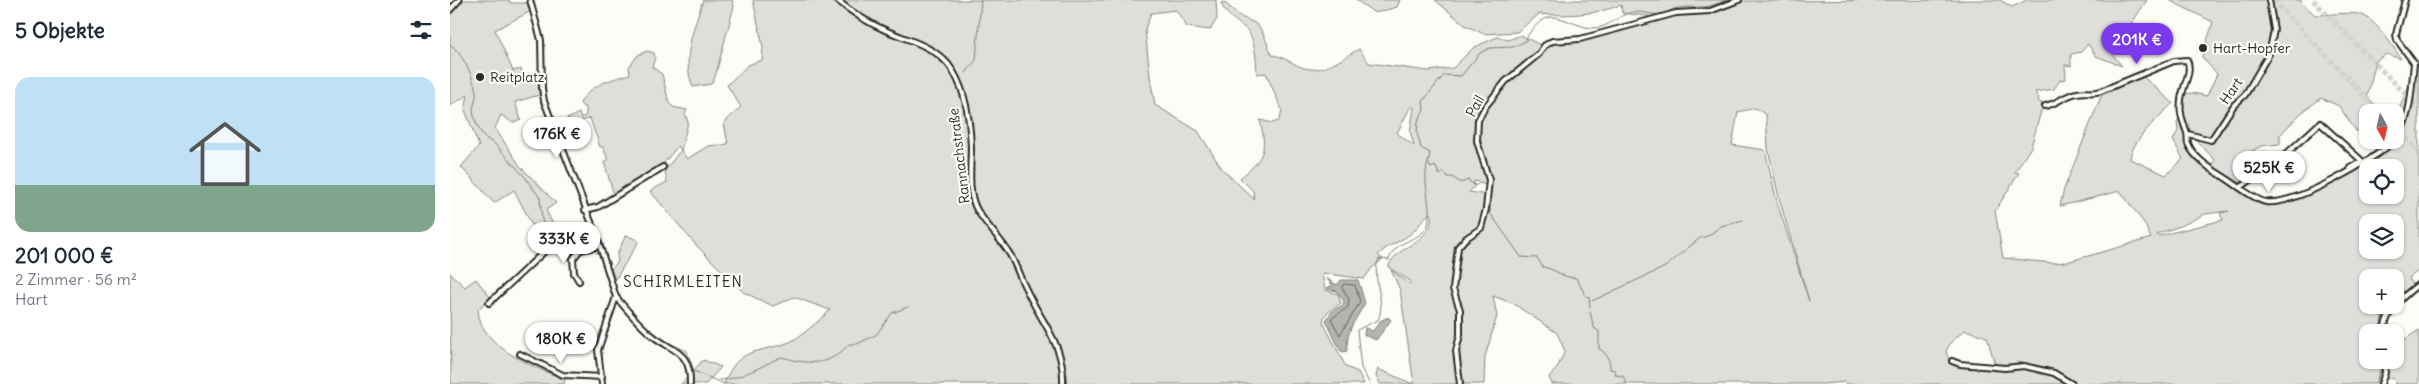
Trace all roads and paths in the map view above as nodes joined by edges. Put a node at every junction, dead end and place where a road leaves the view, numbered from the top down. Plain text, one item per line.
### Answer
1 (459, 0) edge
2 (530, 0) edge
3 (837, 0) edge
4 (1739, 0) edge
5 (2269, 0) edge
6 (2405, 0) edge
7 (450, 10) edge
8 (2045, 106) dead end
9 (2404, 125) edge
10 (2188, 134) junction
11 (2386, 149) edge
12 (663, 167) dead end
13 (2333, 179) junction
14 (2241, 187) junction
15 (585, 210) junction
16 (599, 246) junction
17 (580, 250) junction
18 (579, 281) dead end
19 (2419, 284) edge
20 (616, 297) junction
21 (489, 303) dead end
22 (2385, 324) edge
23 (520, 354) dead end
24 (1952, 361) dead end
25 (2384, 369) edge
26 (602, 377) junction
27 (602, 384) edge
28 (690, 384) edge
29 (1063, 384) edge
30 (1460, 384) edge
31 (2072, 384) edge
32 (2381, 384) edge

1 - 7 street
2 - 15 street
3 - 29 street, Rannachstraße
4 - 30 street, Pail
5 - 10 street, Hart
6 - 9 street
8 - 10 street
10 - 14 street
11 - 13 street
12 - 15 street
13 - 14 street
13 - 14 street
15 - 16 street
16 - 17 street
16 - 20 street
17 - 18 street
17 - 21 street
19 - 22 street
20 - 26 street
20 - 28 street
23 - 26 street
24 - 31 street
25 - 32 street
26 - 27 street

